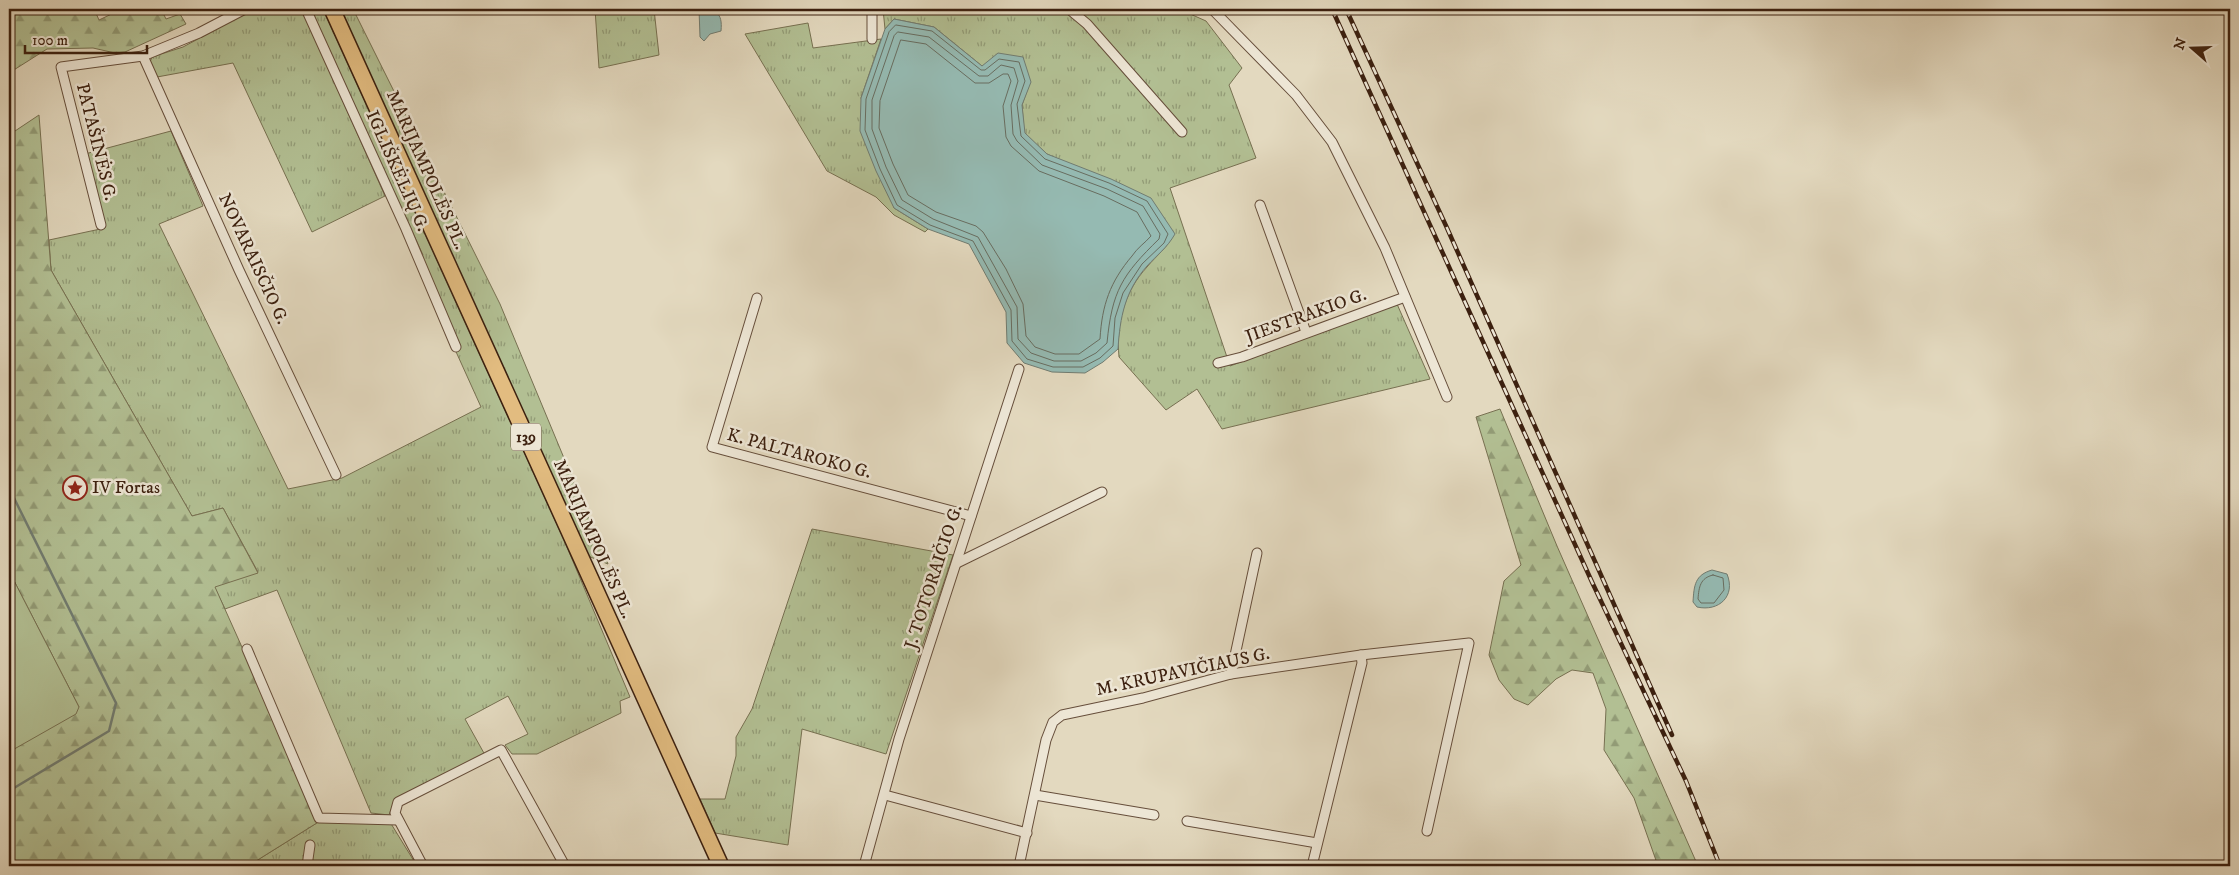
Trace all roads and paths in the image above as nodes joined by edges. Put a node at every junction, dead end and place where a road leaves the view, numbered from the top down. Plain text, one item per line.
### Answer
1 (245, 9) edge
2 (306, 9) edge
3 (332, 9) edge
4 (872, 9) edge
5 (1069, 9) edge
6 (1212, 9) edge
7 (872, 39) dead end
8 (143, 56) junction
9 (1182, 132) dead end
10 (1260, 205) dead end
11 (101, 225) dead end
12 (1405, 297) junction
13 (757, 298) dead end
14 (1306, 332) junction
15 (456, 347) dead end
16 (1218, 363) dead end
17 (1019, 369) dead end
18 (1447, 397) dead end
19 (336, 475) dead end
20 (1102, 492) dead end
21 (971, 516) junction
22 (1257, 553) dead end
23 (957, 563) junction
24 (247, 649) dead end
25 (1361, 655) junction
26 (1231, 674) junction
27 (885, 795) junction
28 (1035, 795) junction
29 (1154, 815) dead end
30 (396, 816) junction
31 (1187, 821) dead end
32 (1427, 831) dead end
33 (1027, 833) junction
34 (1318, 843) junction
35 (310, 845) dead end
36 (307, 866) edge
37 (423, 866) edge
38 (565, 866) edge
39 (720, 866) edge
40 (864, 866) edge
41 (1019, 866) edge
42 (1312, 866) edge

1 - 8 street
2 - 15 street, IGLIŠKĖLIŲ G.
3 - 39 main road, MARIJAMPOLĖS PL. / 139
4 - 7 street
5 - 9 street
6 - 12 street
8 - 11 street, PATAŠINĖS G.
8 - 19 street, NOVARAISČIO G.
10 - 14 street
12 - 14 street, JIESTRAKIO G.
12 - 18 street
13 - 21 street, K. PALTAROKO G.
14 - 16 street, JIESTRAKIO G.
17 - 21 street, J. TOTORAIČIO G.
20 - 23 street
21 - 23 street, J. TOTORAIČIO G.
22 - 26 street
23 - 27 street, J. TOTORAIČIO G.
24 - 30 street
25 - 26 street, M. KRUPAVIČIAUS G.
25 - 32 street, M. KRUPAVIČIAUS G.
25 - 34 street
26 - 28 street, M. KRUPAVIČIAUS G.
27 - 33 street
27 - 40 street, J. TOTORAIČIO G.
28 - 29 street
28 - 33 street, M. KRUPAVIČIAUS G.
30 - 37 street
30 - 38 street
31 - 34 street
33 - 41 street, M. KRUPAVIČIAUS G.
34 - 42 street
35 - 36 street

